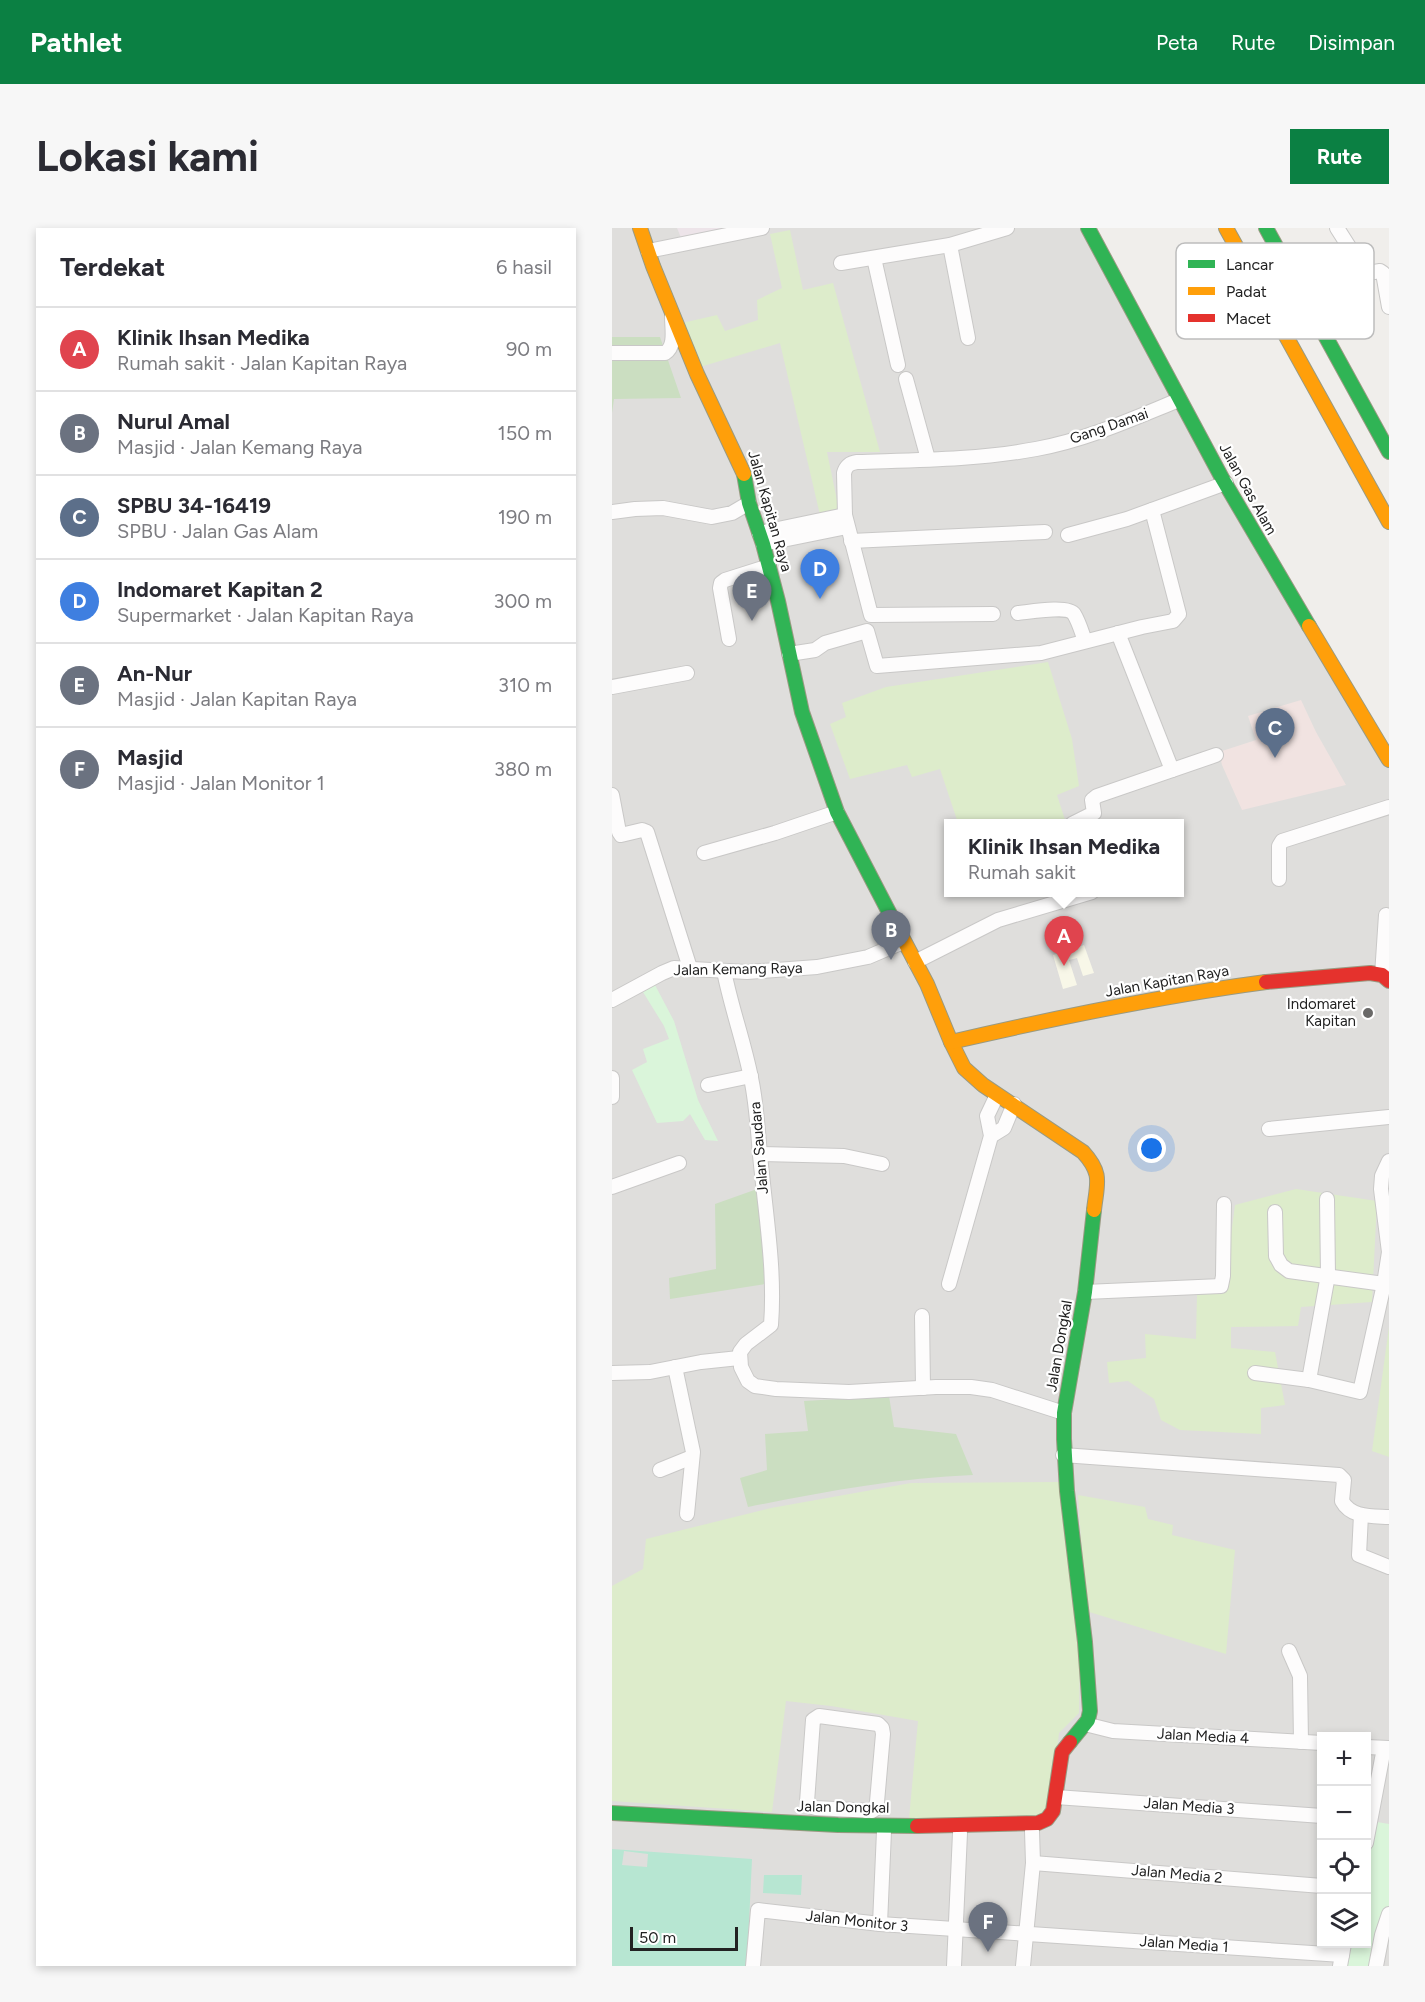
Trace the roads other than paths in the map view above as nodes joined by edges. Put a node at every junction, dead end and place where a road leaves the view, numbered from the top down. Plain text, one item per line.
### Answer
1 (640, 228) edge
2 (762, 228) edge
3 (1007, 228) edge
4 (1088, 228) edge
5 (1226, 228) edge
6 (1266, 228) edge
7 (1337, 228) edge
8 (1234, 243) edge
9 (1274, 243) edge
10 (1347, 243) edge
11 (950, 245) junction
12 (648, 251) junction
13 (874, 258) junction
14 (841, 263) dead end
15 (1374, 272) edge
16 (1389, 307) edge
17 (672, 312) junction
18 (968, 338) dead end
19 (1288, 339) edge
20 (1327, 339) edge
21 (612, 353) edge
22 (898, 365) dead end
23 (906, 379) dead end
24 (1179, 400) junction
25 (1389, 452) edge
26 (928, 459) junction
27 (1226, 483) junction
28 (749, 503) junction
29 (1152, 510) junction
30 (612, 512) edge
31 (1389, 522) edge
32 (848, 528) junction
33 (1045, 532) dead end
34 (1068, 535) dead end
35 (761, 538) junction
36 (769, 566) junction
37 (1018, 613) dead end
38 (993, 614) dead end
39 (1119, 633) junction
40 (729, 639) dead end
41 (1085, 641) junction
42 (789, 654) junction
43 (687, 673) dead end
44 (612, 687) edge
45 (1216, 755) dead end
46 (1389, 760) edge
47 (1172, 771) junction
48 (612, 795) edge
49 (1389, 807) edge
50 (837, 812) junction
51 (1082, 819) edge
52 (704, 853) dead end
53 (1279, 879) dead end
54 (1075, 897) edge
55 (1386, 915) dead end
56 (903, 942) junction
57 (915, 962) junction
58 (690, 968) junction
59 (724, 971) junction
60 (1385, 978) edge
61 (612, 1000) edge
62 (951, 1042) junction
63 (751, 1076) junction
64 (612, 1078) edge
65 (708, 1085) dead end
66 (997, 1095) junction
67 (612, 1097) edge
68 (1014, 1104) junction
69 (1389, 1117) edge
70 (1269, 1129) dead end
71 (991, 1136) junction
72 (760, 1154) junction
73 (1389, 1161) edge
74 (679, 1162) dead end
75 (882, 1164) dead end
76 (612, 1187) edge
77 (1327, 1198) dead end
78 (1224, 1204) dead end
79 (1275, 1212) dead end
80 (1329, 1275) junction
81 (949, 1284) dead end
82 (1384, 1284) junction
83 (1085, 1292) junction
84 (922, 1316) dead end
85 (739, 1358) junction
86 (675, 1367) junction
87 (1255, 1373) dead end
88 (612, 1374) edge
89 (1309, 1380) junction
90 (924, 1388) junction
91 (1064, 1413) junction
92 (1063, 1455) junction
93 (692, 1457) junction
94 (660, 1470) dead end
95 (687, 1514) dead end
96 (1361, 1515) junction
97 (1389, 1517) edge
98 (1389, 1567) edge
99 (1289, 1651) dead end
100 (1085, 1724) junction
101 (1301, 1742) junction
102 (1317, 1743) edge
103 (1371, 1747) edge
104 (1387, 1748) edge
105 (1056, 1797) junction
106 (837, 1810) junction
107 (1371, 1812) edge
108 (612, 1813) edge
109 (1317, 1816) edge
110 (838, 1825) junction
111 (1032, 1831) dead end
112 (884, 1832) dead end
113 (960, 1833) dead end
114 (1033, 1863) junction
115 (1317, 1886) edge
116 (1389, 1914) edge
117 (880, 1924) junction
118 (956, 1929) junction
119 (1027, 1934) junction
120 (1386, 1935) edge
121 (1342, 1955) edge
122 (753, 1966) edge
123 (954, 1966) edge
124 (1023, 1966) edge
125 (1376, 1966) edge

1 - 12 main road, Jalan Kapitan Raya
2 - 12 street
3 - 11 street
4 - 24 main road, Jalan Gas Alam
5 - 8 main road
6 - 9 main road
7 - 10 street
11 - 13 street
11 - 18 street
12 - 17 main road, Jalan Kapitan Raya
13 - 14 street
13 - 22 street
15 - 16 street
17 - 21 street
17 - 28 main road, Jalan Kapitan Raya
19 - 31 main road
20 - 25 main road
23 - 26 street
24 - 26 street, Gang Damai
24 - 27 main road, Jalan Gas Alam
26 - 32 street, Gang Damai
27 - 29 street
27 - 46 main road, Jalan Gas Alam
28 - 30 street
28 - 35 main road, Jalan Kapitan Raya
29 - 34 street
29 - 39 street
32 - 33 street
32 - 35 street
32 - 38 street
35 - 36 main road, Jalan Kapitan Raya
36 - 40 street
36 - 42 main road, Jalan Kapitan Raya
37 - 41 street
39 - 41 street
39 - 47 street
41 - 42 street
42 - 50 main road, Jalan Kapitan Raya
43 - 44 street
45 - 47 street
47 - 51 street
48 - 58 street
49 - 53 street
50 - 52 street
50 - 56 main road, Jalan Kapitan Raya
54 - 57 street
55 - 60 street
56 - 57 main road, Jalan Kapitan Raya
56 - 59 street, Jalan Kemang Raya
57 - 62 main road, Jalan Dongkal
58 - 59 street, Jalan Kemang Raya
58 - 61 street, Jalan Kemang Raya
59 - 63 street, Jalan Saudara
60 - 62 main road, Jalan Kapitan Raya
62 - 66 main road, Jalan Dongkal
63 - 65 street
63 - 72 street, Jalan Saudara
64 - 67 street
66 - 68 main road, Jalan Dongkal
66 - 71 street
68 - 71 street
68 - 83 main road, Jalan Dongkal
69 - 70 street
71 - 81 street
72 - 75 street
72 - 85 street, Jalan Saudara
73 - 82 street
74 - 76 street
77 - 80 street
78 - 83 street
79 - 80 street
80 - 82 street
80 - 89 street
82 - 89 street
83 - 91 main road, Jalan Dongkal
84 - 90 street
85 - 86 street
85 - 90 street
86 - 88 street
86 - 93 street
87 - 89 street
90 - 91 street
91 - 92 main road, Jalan Dongkal
92 - 96 street
92 - 100 main road, Jalan Dongkal
93 - 94 street
93 - 95 street
96 - 97 street
96 - 98 street
99 - 101 street
100 - 101 street, Jalan Media 4
100 - 105 main road
101 - 102 street, Jalan Media 4
103 - 104 street
104 - 107 street
105 - 109 street, Jalan Media 3
105 - 110 main road, Jalan Dongkal
106 - 106 street
106 - 110 street
108 - 110 main road, Jalan Dongkal
111 - 114 street
112 - 117 street
113 - 118 street
114 - 115 street, Jalan Media 2
114 - 119 street
116 - 120 street
117 - 118 street, Jalan Monitor 3
117 - 122 street, Jalan Monitor 3
118 - 119 street, Jalan Monitor 3
118 - 123 street
119 - 121 street, Jalan Media 1
119 - 124 street
120 - 125 street

